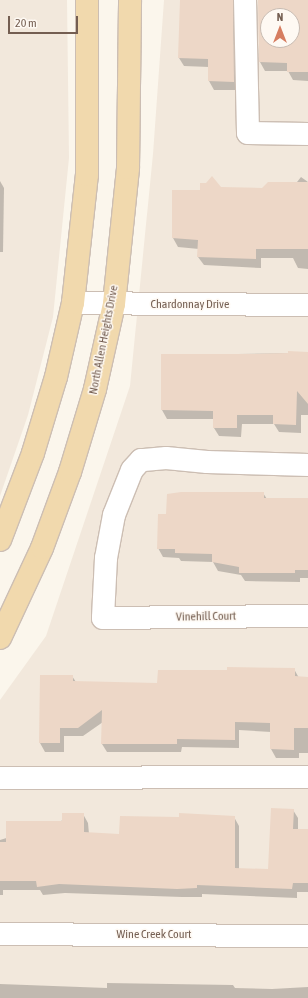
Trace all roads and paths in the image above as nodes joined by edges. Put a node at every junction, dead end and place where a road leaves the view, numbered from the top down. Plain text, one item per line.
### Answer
1 (87, 0) edge
2 (130, 0) edge
3 (245, 0) edge
4 (308, 134) edge
5 (73, 302) junction
6 (114, 304) junction
7 (308, 305) edge
8 (308, 465) edge
9 (0, 540) edge
10 (308, 616) edge
11 (0, 638) edge
12 (308, 777) edge
13 (0, 778) edge
14 (0, 934) edge
15 (308, 936) edge

1 - 5 main road
2 - 6 main road, North Allen Heights Drive
3 - 4 street
5 - 6 street, Chardonnay Drive
5 - 9 main road
6 - 7 street, Chardonnay Drive
6 - 11 main road, North Allen Heights Drive
8 - 10 street, Vinehill Court
12 - 13 street
14 - 15 street, Wine Creek Court

